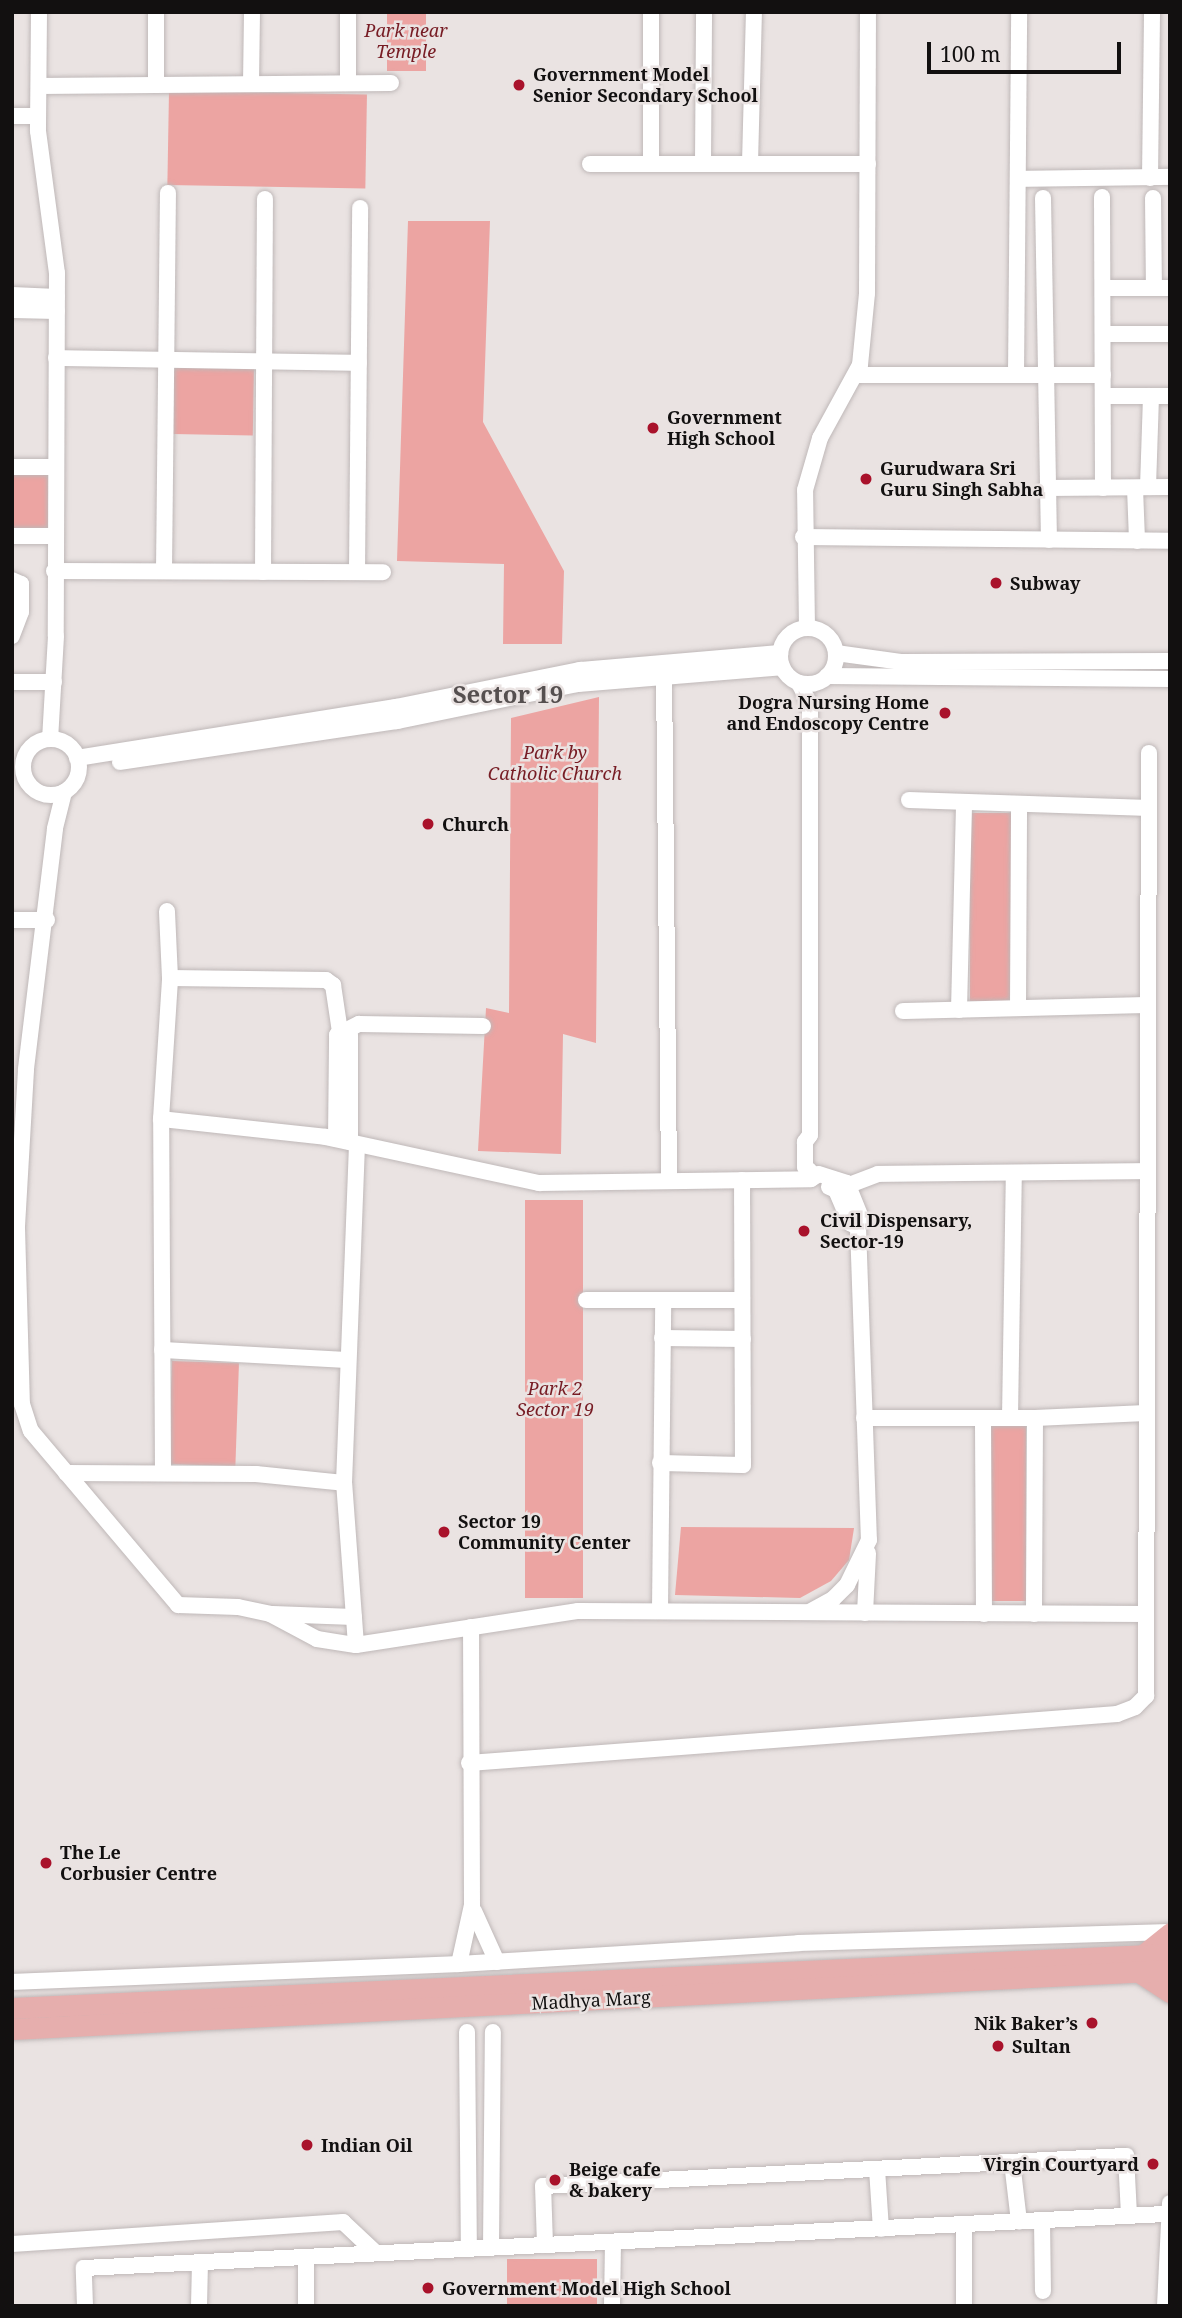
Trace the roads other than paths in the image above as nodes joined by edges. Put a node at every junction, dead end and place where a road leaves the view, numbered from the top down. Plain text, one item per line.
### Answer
1 (39, 12) edge
2 (156, 12) edge
3 (252, 12) edge
4 (348, 12) edge
5 (651, 12) edge
6 (704, 12) edge
7 (754, 12) edge
8 (868, 12) edge
9 (1019, 12) edge
10 (1152, 12) edge
11 (348, 83) junction
12 (391, 83) dead end
13 (251, 84) junction
14 (156, 85) junction
15 (38, 86) junction
16 (12, 116) edge
17 (38, 116) junction
18 (651, 163) junction
19 (704, 163) junction
20 (750, 163) junction
21 (590, 164) dead end
22 (869, 164) junction
23 (1150, 177) junction
24 (1170, 177) edge
25 (1018, 178) junction
26 (168, 193) dead end
27 (1102, 197) dead end
28 (1043, 198) dead end
29 (1153, 198) dead end
30 (265, 199) dead end
31 (360, 208) dead end
32 (1162, 238) edge
33 (1103, 288) junction
34 (1162, 288) edge
35 (12, 295) edge
36 (57, 304) junction
37 (12, 310) edge
38 (1103, 334) junction
39 (1170, 334) edge
40 (56, 358) junction
41 (166, 360) junction
42 (264, 362) junction
43 (359, 363) junction
44 (856, 375) junction
45 (1016, 375) junction
46 (1104, 375) junction
47 (1045, 377) junction
48 (1104, 396) junction
49 (1150, 396) junction
50 (1170, 396) edge
51 (12, 467) edge
52 (55, 467) junction
53 (1142, 487) junction
54 (1170, 487) edge
55 (1046, 488) junction
56 (1103, 488) junction
57 (12, 536) edge
58 (54, 536) junction
59 (803, 537) junction
60 (1049, 540) junction
61 (1137, 541) junction
62 (1170, 541) edge
63 (54, 571) junction
64 (164, 571) junction
65 (262, 572) junction
66 (357, 572) junction
67 (383, 572) dead end
68 (12, 580) edge
69 (807, 628) junction
70 (12, 636) edge
71 (836, 653) junction
72 (781, 660) junction
73 (1148, 661) junction
74 (1170, 661) edge
75 (664, 670) junction
76 (902, 671) junction
77 (1147, 678) junction
78 (823, 679) junction
79 (1170, 679) edge
80 (12, 682) edge
81 (54, 682) junction
82 (799, 682) junction
83 (811, 729) junction
84 (50, 739) junction
85 (1149, 753) dead end
86 (78, 762) junction
87 (18, 766) edge
88 (20, 784) edge
89 (64, 792) junction
90 (42, 794) junction
91 (909, 800) dead end
92 (964, 802) junction
93 (1019, 804) junction
94 (1149, 808) junction
95 (55, 829) junction
96 (167, 911) dead end
97 (12, 920) edge
98 (47, 920) junction
99 (170, 978) junction
100 (1148, 1005) junction
101 (1017, 1008) junction
102 (959, 1010) junction
103 (903, 1011) dead end
104 (483, 1026) dead end
105 (342, 1031) junction
106 (160, 1119) junction
107 (348, 1142) junction
108 (1147, 1171) junction
109 (1014, 1174) junction
110 (810, 1176) junction
111 (742, 1180) junction
112 (669, 1181) junction
113 (841, 1186) junction
114 (15, 1228) edge
115 (586, 1300) dead end
116 (663, 1300) junction
117 (743, 1300) junction
118 (16, 1335) edge
119 (662, 1338) junction
120 (743, 1339) junction
121 (162, 1350) junction
122 (348, 1360) junction
123 (1146, 1413) junction
124 (864, 1418) junction
125 (983, 1418) junction
126 (1010, 1418) junction
127 (1035, 1418) junction
128 (660, 1463) junction
129 (163, 1472) junction
130 (66, 1473) junction
131 (344, 1483) junction
132 (869, 1540) junction
133 (660, 1610) junction
134 (808, 1612) junction
135 (866, 1613) junction
136 (270, 1614) junction
137 (984, 1614) junction
138 (1034, 1614) junction
139 (1145, 1614) junction
140 (354, 1617) junction
141 (471, 1627) junction
142 (356, 1645) junction
143 (469, 1762) junction
144 (472, 1905) junction
145 (1170, 1932) edge
146 (1170, 1954) edge
147 (497, 1962) junction
148 (459, 1964) junction
149 (1141, 1964) junction
150 (1170, 1970) edge
151 (12, 1982) edge
152 (1170, 1992) edge
153 (12, 2008) edge
154 (12, 2029) edge
155 (467, 2032) dead end
156 (493, 2032) dead end
157 (1012, 2162) junction
158 (877, 2169) junction
159 (1168, 2209) edge
160 (1129, 2216) junction
161 (1042, 2221) junction
162 (1019, 2222) junction
163 (964, 2225) junction
164 (881, 2229) junction
165 (613, 2242) junction
166 (12, 2244) edge
167 (545, 2245) junction
168 (491, 2248) junction
169 (469, 2249) junction
170 (376, 2253) junction
171 (306, 2257) junction
172 (200, 2262) junction
173 (1043, 2291) dead end
174 (85, 2306) edge
175 (199, 2306) edge
176 (306, 2306) edge
177 (612, 2306) edge
178 (964, 2306) edge
179 (1165, 2306) edge

1 - 15 street
2 - 14 street
3 - 13 street
4 - 11 street
5 - 18 street
6 - 19 street
7 - 20 street
8 - 22 street
9 - 25 street
10 - 23 street
11 - 12 street
11 - 13 street
13 - 14 street
14 - 15 street
15 - 17 street
16 - 17 street
17 - 36 street
18 - 19 street
18 - 21 street
19 - 20 street
20 - 22 street
22 - 44 street
23 - 24 street
23 - 25 street
25 - 45 street
26 - 41 street
27 - 33 street
28 - 47 street
29 - 32 street
30 - 42 street
31 - 43 street
32 - 34 street
33 - 34 street
33 - 38 street
35 - 36 street
36 - 37 street
36 - 40 street
38 - 39 street
38 - 46 street
40 - 41 street
40 - 52 street
41 - 42 street
41 - 64 street
42 - 43 street
42 - 65 street
43 - 66 street
44 - 45 street
44 - 59 street
45 - 47 street
46 - 47 street
46 - 48 street
47 - 55 street
48 - 49 street
48 - 56 street
49 - 50 street
49 - 53 street
51 - 52 street
52 - 58 street
53 - 54 street
53 - 56 street
53 - 61 street
55 - 56 street
55 - 60 street
57 - 58 street
58 - 63 street
59 - 60 street
59 - 69 street
60 - 61 street
61 - 62 street
63 - 64 street
63 - 81 street
64 - 65 street
65 - 66 street
66 - 67 street
68 - 70 street
69 - 71 street
69 - 72 street
71 - 76 street
71 - 78 street
72 - 75 street
72 - 82 street
73 - 74 street
73 - 76 street
73 - 77 street
75 - 86 street
75 - 112 street
76 - 77 street
76 - 78 street
77 - 79 street
78 - 82 street
78 - 83 street
80 - 81 street
81 - 84 street
82 - 83 street
83 - 110 street
84 - 86 street
84 - 87 street
85 - 94 street
86 - 89 street
87 - 88 street
88 - 90 street
89 - 90 street
89 - 95 street
90 - 95 street
91 - 92 street
92 - 93 street
92 - 102 street
93 - 94 street
93 - 101 street
94 - 100 street
95 - 98 street
96 - 99 street
97 - 98 street
98 - 114 street
99 - 105 street
99 - 106 street
100 - 101 street
100 - 108 street
101 - 102 street
102 - 103 street
104 - 105 street
105 - 107 street
106 - 107 street
106 - 121 street
107 - 112 street
107 - 122 street
108 - 109 street
108 - 123 street
109 - 113 street
109 - 126 street
110 - 111 street
110 - 113 street
111 - 112 street
111 - 117 street
113 - 124 street
114 - 118 street
115 - 116 street
116 - 117 street
116 - 119 street
117 - 120 street
118 - 130 street
119 - 120 street
119 - 128 street
120 - 128 street
121 - 122 street
121 - 129 street
122 - 131 street
123 - 127 street
123 - 139 street
124 - 125 street
124 - 132 street
125 - 126 street
125 - 137 street
126 - 127 street
127 - 138 street
128 - 133 street
129 - 130 street
129 - 131 street
130 - 136 street
131 - 140 street
132 - 134 street
132 - 135 street
133 - 134 street
133 - 141 street
134 - 135 street
135 - 137 street
136 - 140 street
136 - 142 street
137 - 138 street
138 - 139 street
139 - 143 street
140 - 142 street
141 - 142 street
141 - 143 street
143 - 144 street
144 - 147 street
144 - 148 street
145 - 147 street
145 - 149 main road
146 - 149 main road, Madhya Marg
147 - 148 street
148 - 151 street
149 - 150 main road, Madhya Marg
149 - 152 main road
149 - 153 main road, Madhya Marg
149 - 154 main road, Madhya Marg
155 - 169 street
156 - 168 street
157 - 158 street
157 - 160 street
157 - 162 street
158 - 164 street
158 - 167 street
159 - 160 street
159 - 179 street
160 - 161 street
161 - 162 street
161 - 173 street
162 - 163 street
163 - 164 street
163 - 178 street
164 - 165 street
165 - 167 street
165 - 177 street
166 - 170 street
167 - 168 street
168 - 169 street
169 - 170 street
170 - 171 street
171 - 172 street
171 - 176 street
172 - 174 street
172 - 175 street

